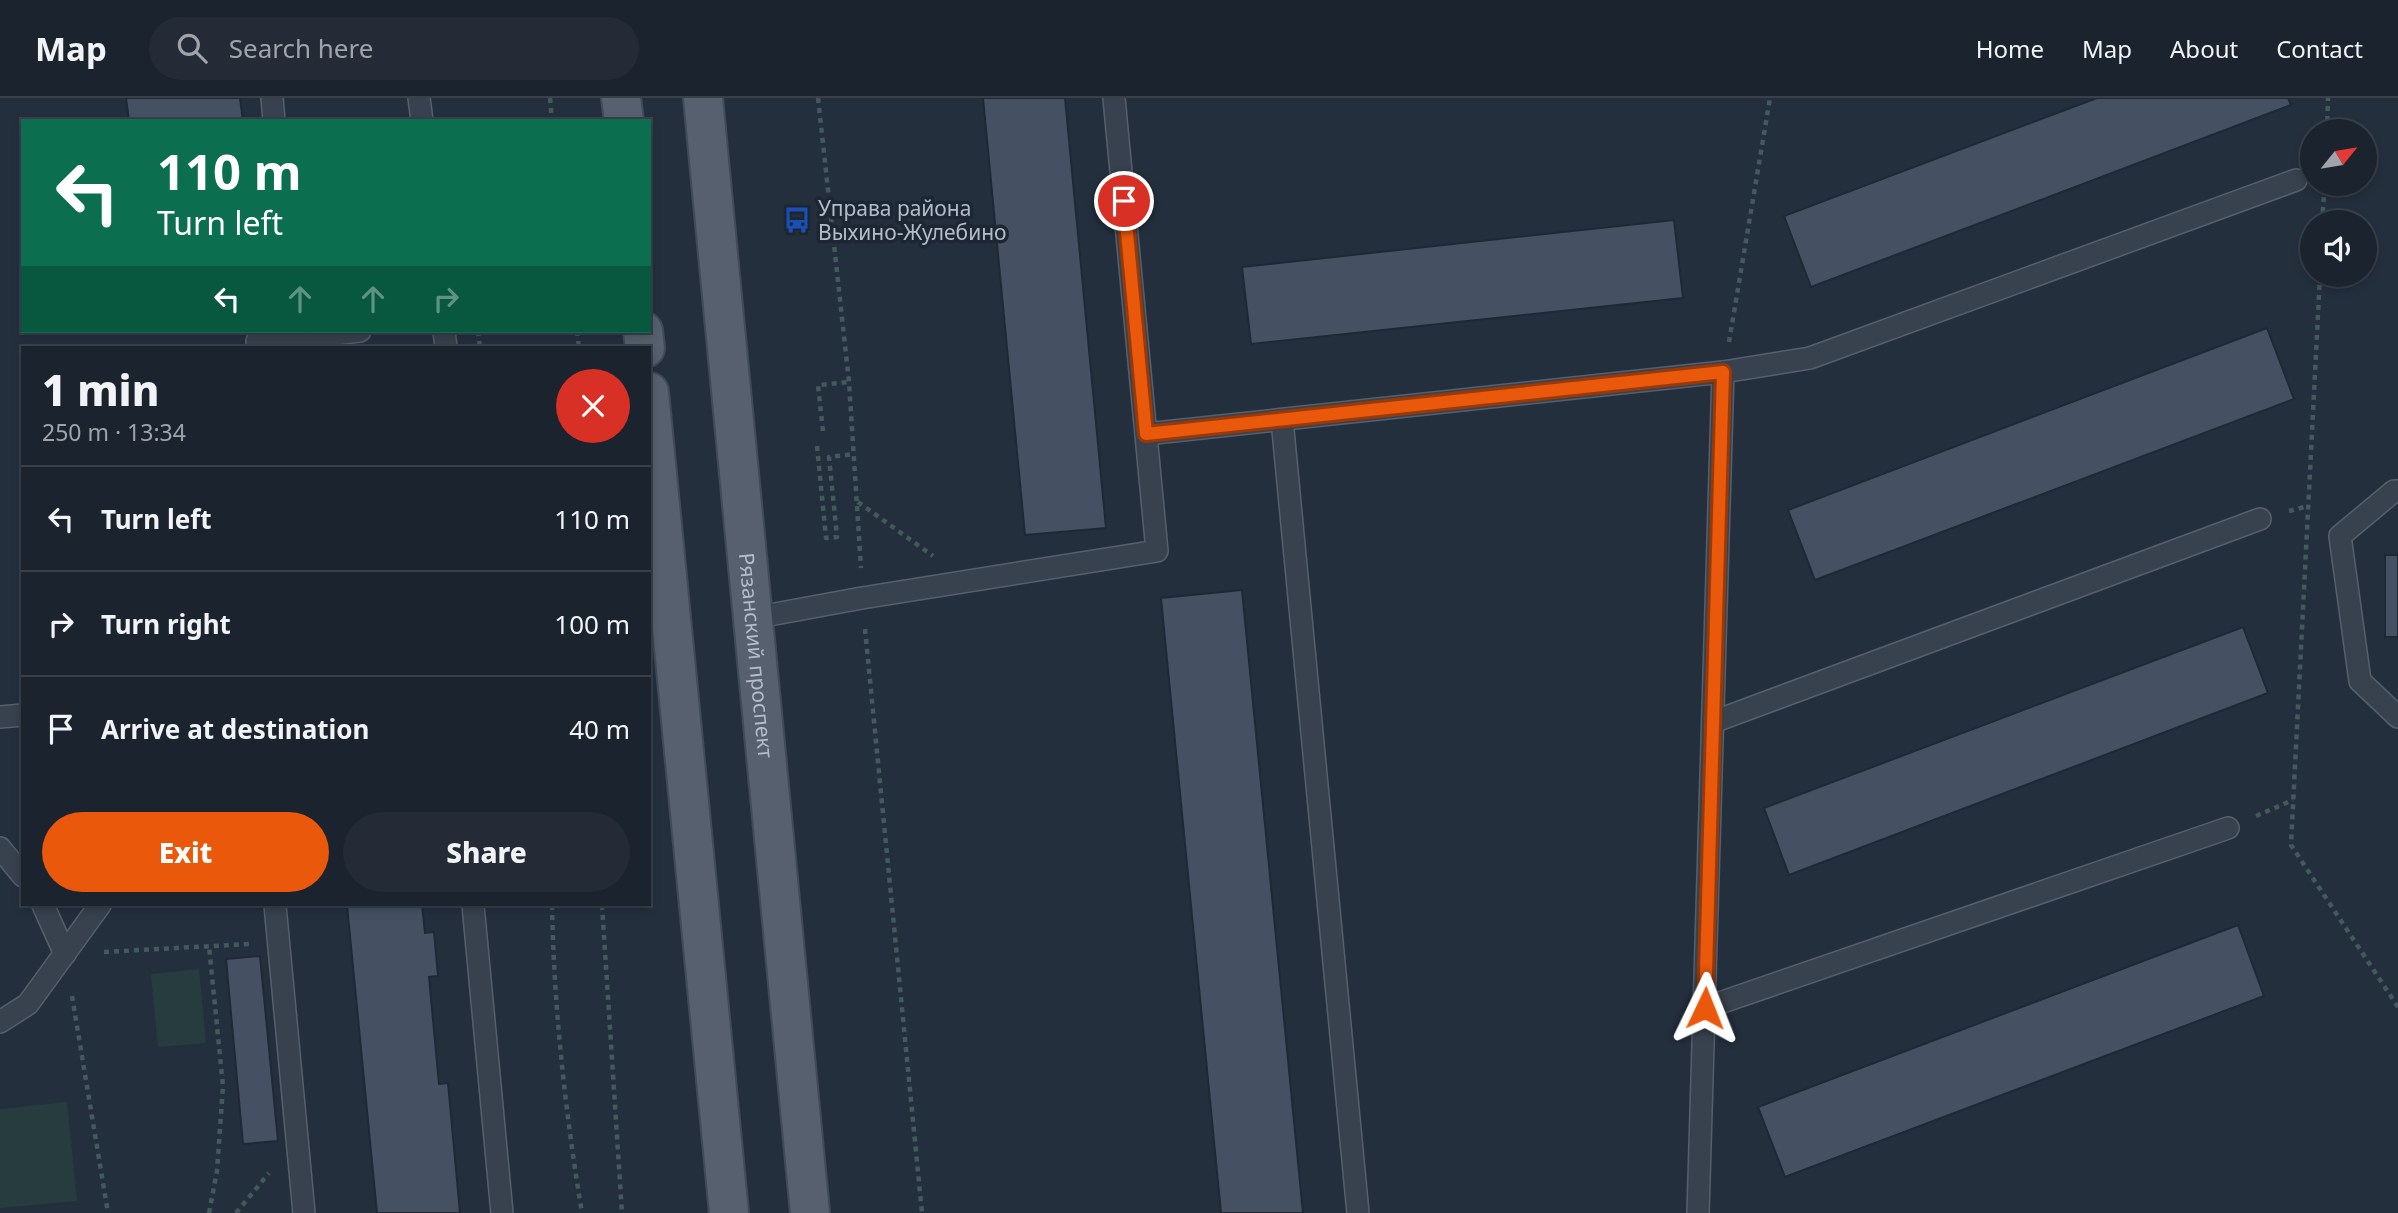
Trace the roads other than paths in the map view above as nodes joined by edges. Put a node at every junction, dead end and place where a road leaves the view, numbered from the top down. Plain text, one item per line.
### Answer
1 (272, 98) edge
2 (419, 98) edge
3 (621, 98) edge
4 (703, 98) edge
5 (1114, 98) edge
6 (275, 119) edge
7 (422, 119) edge
8 (624, 119) edge
9 (2296, 180) dead end
10 (344, 333) edge
11 (304, 338) edge
12 (258, 346) edge
13 (1723, 372) junction
14 (651, 413) edge
15 (1282, 420) junction
16 (1146, 434) junction
17 (2398, 491) edge
18 (2260, 519) dead end
19 (753, 618) junction
20 (21, 715) edge
21 (0, 717) edge
22 (2398, 717) edge
23 (1713, 722) junction
24 (2228, 828) road end
25 (0, 848) edge
26 (21, 874) edge
27 (43, 906) edge
28 (99, 906) edge
29 (275, 906) edge
30 (473, 906) edge
31 (65, 954) junction
32 (1705, 1008) junction
33 (0, 1022) edge
34 (304, 1213) edge
35 (502, 1213) edge
36 (729, 1213) edge
37 (810, 1213) edge
38 (1359, 1213) edge
39 (1698, 1213) edge

1 - 6 lane
2 - 7 lane
3 - 8 main road
4 - 19 main road, Рязанский проспект
5 - 16 lane
9 - 13 lane
10 - 11 lane
11 - 12 lane
13 - 15 lane
13 - 23 lane
14 - 36 main road
15 - 16 lane
15 - 38 lane
16 - 19 lane
17 - 22 lane
18 - 23 lane
19 - 37 main road, Рязанский проспект
20 - 21 lane
23 - 32 lane
24 - 32 lane
25 - 26 lane
27 - 31 lane
28 - 31 lane
29 - 34 lane
30 - 35 lane
31 - 33 lane
32 - 39 lane

